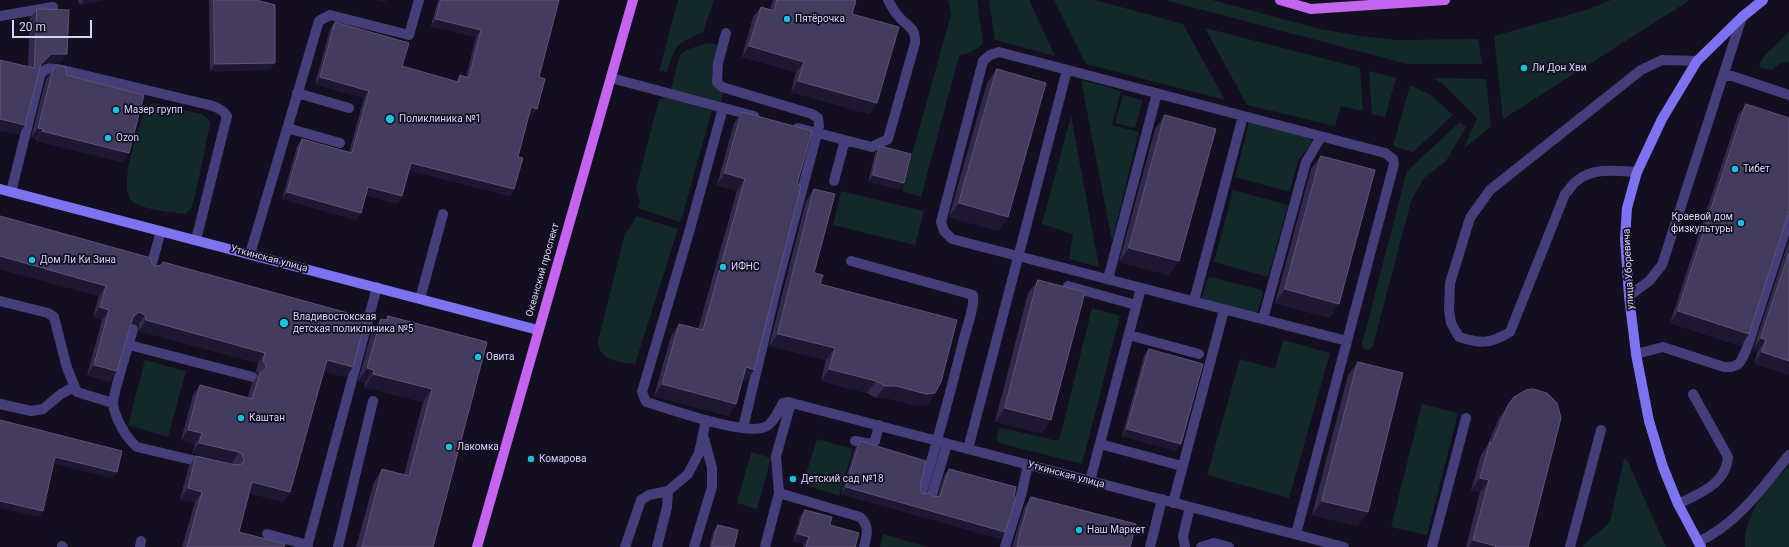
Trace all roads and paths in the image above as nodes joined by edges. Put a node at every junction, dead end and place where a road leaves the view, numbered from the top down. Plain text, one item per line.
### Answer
1 (419, 0) edge
2 (633, 0) edge
3 (888, 0) edge
4 (1280, 0) edge
5 (1444, 0) edge
6 (1763, 0) edge
7 (53, 7) dead end
8 (0, 16) edge
9 (1742, 17) junction
10 (726, 32) dead end
11 (1697, 61) junction
12 (1067, 70) junction
13 (1724, 76) junction
14 (611, 78) junction
15 (297, 93) junction
16 (1157, 93) junction
17 (1789, 95) edge
18 (349, 108) dead end
19 (723, 108) junction
20 (1243, 116) junction
21 (767, 120) edge
22 (789, 125) edge
23 (287, 128) junction
24 (819, 133) junction
25 (1321, 137) junction
26 (845, 140) junction
27 (340, 143) dead end
28 (1637, 172) junction
29 (834, 181) dead end
30 (0, 189) edge
31 (11, 192) junction
32 (443, 214) dead end
33 (1789, 219) edge
34 (161, 231) junction
35 (196, 240) junction
36 (250, 254) junction
37 (1018, 256) junction
38 (851, 261) dead end
39 (150, 270) edge
40 (1108, 279) junction
41 (1068, 286) edge
42 (377, 287) junction
43 (1141, 288) junction
44 (1629, 296) junction
45 (420, 299) junction
46 (0, 301) edge
47 (1194, 301) junction
48 (1136, 304) junction
49 (1224, 310) junction
50 (1263, 319) junction
51 (133, 329) edge
52 (538, 330) junction
53 (1129, 335) junction
54 (1347, 341) junction
55 (129, 345) junction
56 (1199, 354) dead end
57 (1636, 354) junction
58 (253, 377) dead end
59 (74, 387) junction
60 (1693, 394) dead end
61 (373, 401) dead end
62 (790, 402) junction
63 (113, 403) junction
64 (0, 404) edge
65 (1466, 418) dead end
66 (706, 420) junction
67 (879, 426) junction
68 (742, 428) junction
69 (1600, 430) dead end
70 (704, 438) junction
71 (855, 441) dead end
72 (942, 442) junction
73 (1100, 444) junction
74 (968, 449) junction
75 (1789, 455) edge
76 (1028, 464) junction
77 (215, 466) edge
78 (1182, 466) junction
79 (1090, 481) junction
80 (668, 491) junction
81 (778, 493) junction
82 (926, 496) edge
83 (1162, 500) junction
84 (1173, 503) junction
85 (1678, 504) junction
86 (1190, 507) junction
87 (267, 534) dead end
88 (1296, 534) junction
89 (1699, 544) edge
90 (307, 546) edge
91 (338, 547) edge
92 (477, 547) edge
93 (625, 547) edge
94 (657, 547) edge
95 (694, 547) edge
96 (765, 547) edge
97 (864, 547) edge
98 (1005, 547) edge
99 (1150, 547) edge
100 (1185, 547) edge
101 (1201, 547) edge
102 (1229, 547) edge
103 (1344, 547) edge
104 (1432, 547) edge
105 (1570, 547) edge

1 - 15 street
2 - 14 main road, Океанский проспект
3 - 26 street
4 - 5 main road
6 - 9 main road, улица Уборевича
7 - 8 street
9 - 11 main road, улица Уборевича
9 - 13 street
10 - 24 street
11 - 28 main road, улица Уборевича
11 - 28 street
12 - 16 street
12 - 37 street
12 - 37 street
13 - 17 street
13 - 44 street
14 - 19 street
14 - 52 main road, Океанский проспект
15 - 18 street
15 - 23 street
16 - 20 street
16 - 40 street
19 - 21 street
19 - 66 street
20 - 25 street
20 - 47 street
22 - 24 street
23 - 27 street
23 - 36 street
24 - 26 street
24 - 68 street
25 - 50 street
25 - 54 street
26 - 29 street
28 - 44 main road, улица Уборевича
30 - 31 main road, Уткинская улица
31 - 34 main road, Уткинская улица
31 - 35 street
32 - 45 street
33 - 57 street
34 - 35 main road, Уткинская улица
34 - 39 street
35 - 36 main road, Уткинская улица
36 - 42 main road, Уткинская улица
37 - 40 street
37 - 74 street
38 - 72 street
40 - 43 street
41 - 48 street
42 - 45 main road, Уткинская улица
42 - 90 street
43 - 47 street
43 - 48 street
44 - 57 main road, улица Уборевича
45 - 52 main road, Уткинская улица
46 - 59 street
47 - 49 street
48 - 53 street
49 - 50 street
49 - 78 street
50 - 54 street
51 - 55 street
52 - 92 main road, Океанский проспект
53 - 56 street
53 - 73 street
54 - 88 street
55 - 58 street
55 - 63 street
57 - 85 main road, улица Уборевича
59 - 63 street
59 - 64 street
60 - 85 street
61 - 91 street
62 - 67 street, Уткинская улица
62 - 68 street
62 - 81 street
63 - 77 street
65 - 104 street
66 - 68 street
66 - 70 street
67 - 71 street
67 - 72 street, Уткинская улица
69 - 105 street
70 - 80 street
70 - 95 street
72 - 74 street, Уткинская улица
72 - 82 street
73 - 78 street
73 - 79 street
74 - 76 street, Уткинская улица
75 - 89 street
76 - 79 street, Уткинская улица
76 - 98 street
78 - 84 street
79 - 83 street, Уткинская улица
80 - 93 street
80 - 94 street
81 - 96 street
81 - 97 street
83 - 84 street, Уткинская улица
83 - 99 street
84 - 86 street, Уткинская улица
85 - 89 main road, улица Уборевича
86 - 88 street, Уткинская улица
86 - 100 street
87 - 90 street
88 - 103 street, Уткинская улица
101 - 102 street

